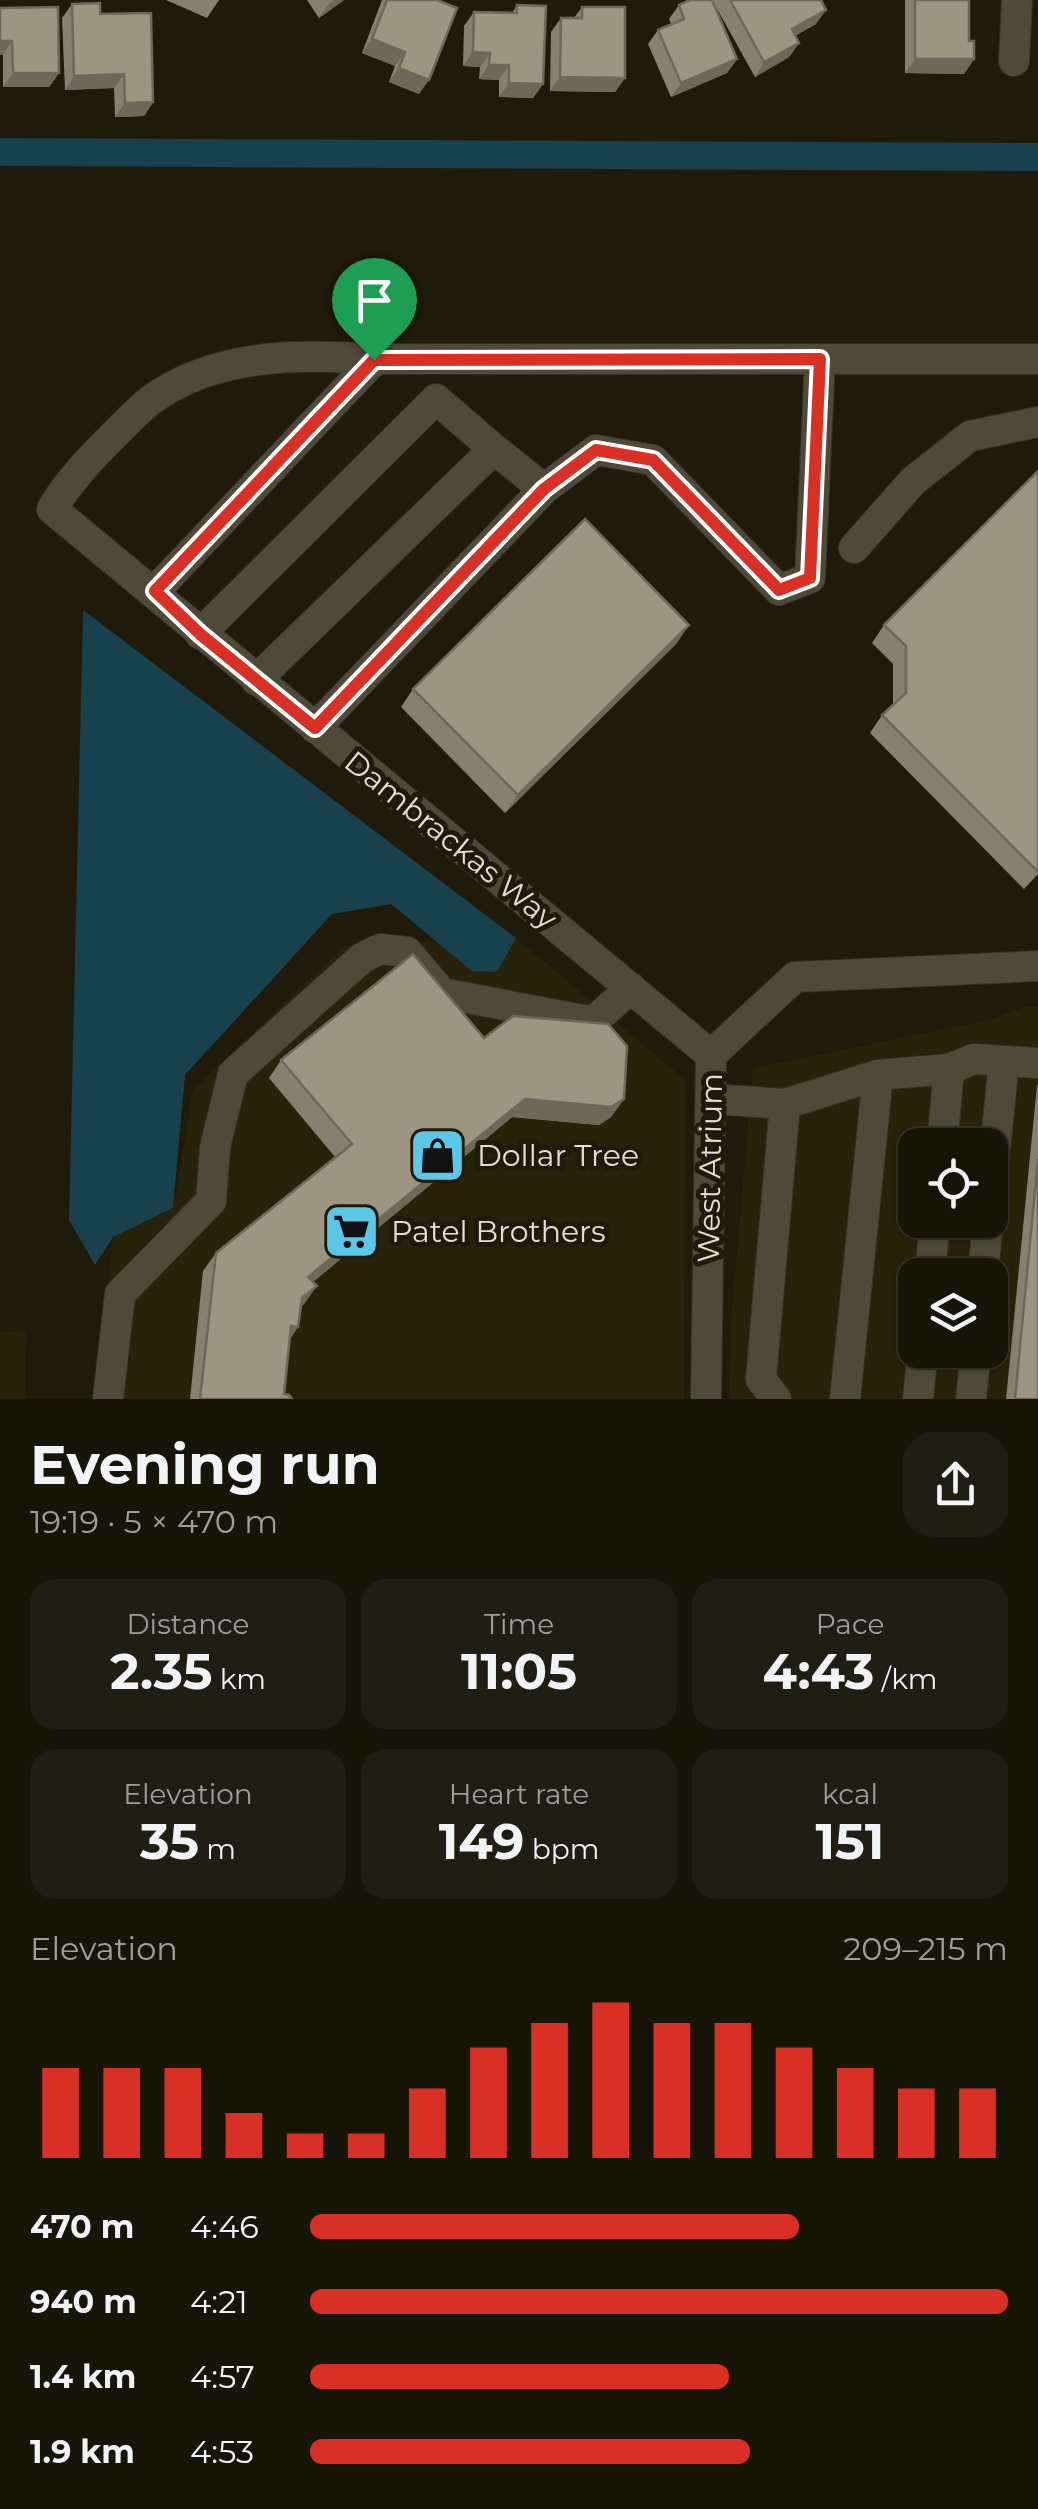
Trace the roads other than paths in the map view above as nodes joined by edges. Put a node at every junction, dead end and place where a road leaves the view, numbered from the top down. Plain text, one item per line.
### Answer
1 (1017, 0) edge
2 (1014, 62) dead end
3 (820, 359) junction
4 (1038, 359) edge
5 (374, 360) junction
6 (1038, 422) edge
7 (494, 449) junction
8 (544, 489) junction
9 (854, 548) dead end
10 (155, 591) junction
11 (200, 634) junction
12 (256, 680) junction
13 (315, 728) junction
14 (1038, 966) edge
15 (630, 988) junction
16 (712, 1055) junction
17 (1004, 1061) junction
18 (1038, 1063) edge
19 (949, 1069) junction
20 (878, 1075) junction
21 (711, 1099) junction
22 (785, 1104) junction
23 (944, 1128) edge
24 (997, 1128) edge
25 (921, 1368) edge
26 (974, 1368) edge
27 (108, 1399) edge
28 (706, 1399) edge
29 (776, 1399) edge
30 (846, 1399) edge
31 (918, 1399) edge
32 (971, 1399) edge

1 - 2 street
3 - 4 street
3 - 5 street
3 - 8 street
5 - 10 street
5 - 10 street, Dambrackas Way
6 - 9 street
7 - 8 street
7 - 11 street
7 - 12 street
8 - 13 street
10 - 11 street, Dambrackas Way
11 - 12 street, Dambrackas Way
12 - 13 street, Dambrackas Way
13 - 15 street, Dambrackas Way
14 - 16 street, West Atrium
15 - 16 street, Dambrackas Way
15 - 27 street
16 - 21 street, West Atrium
17 - 18 street
17 - 19 street
17 - 24 street
19 - 20 street
19 - 23 street
20 - 22 street
20 - 30 street
21 - 22 street
21 - 28 street, West Atrium
22 - 29 street
25 - 31 street
26 - 32 street

